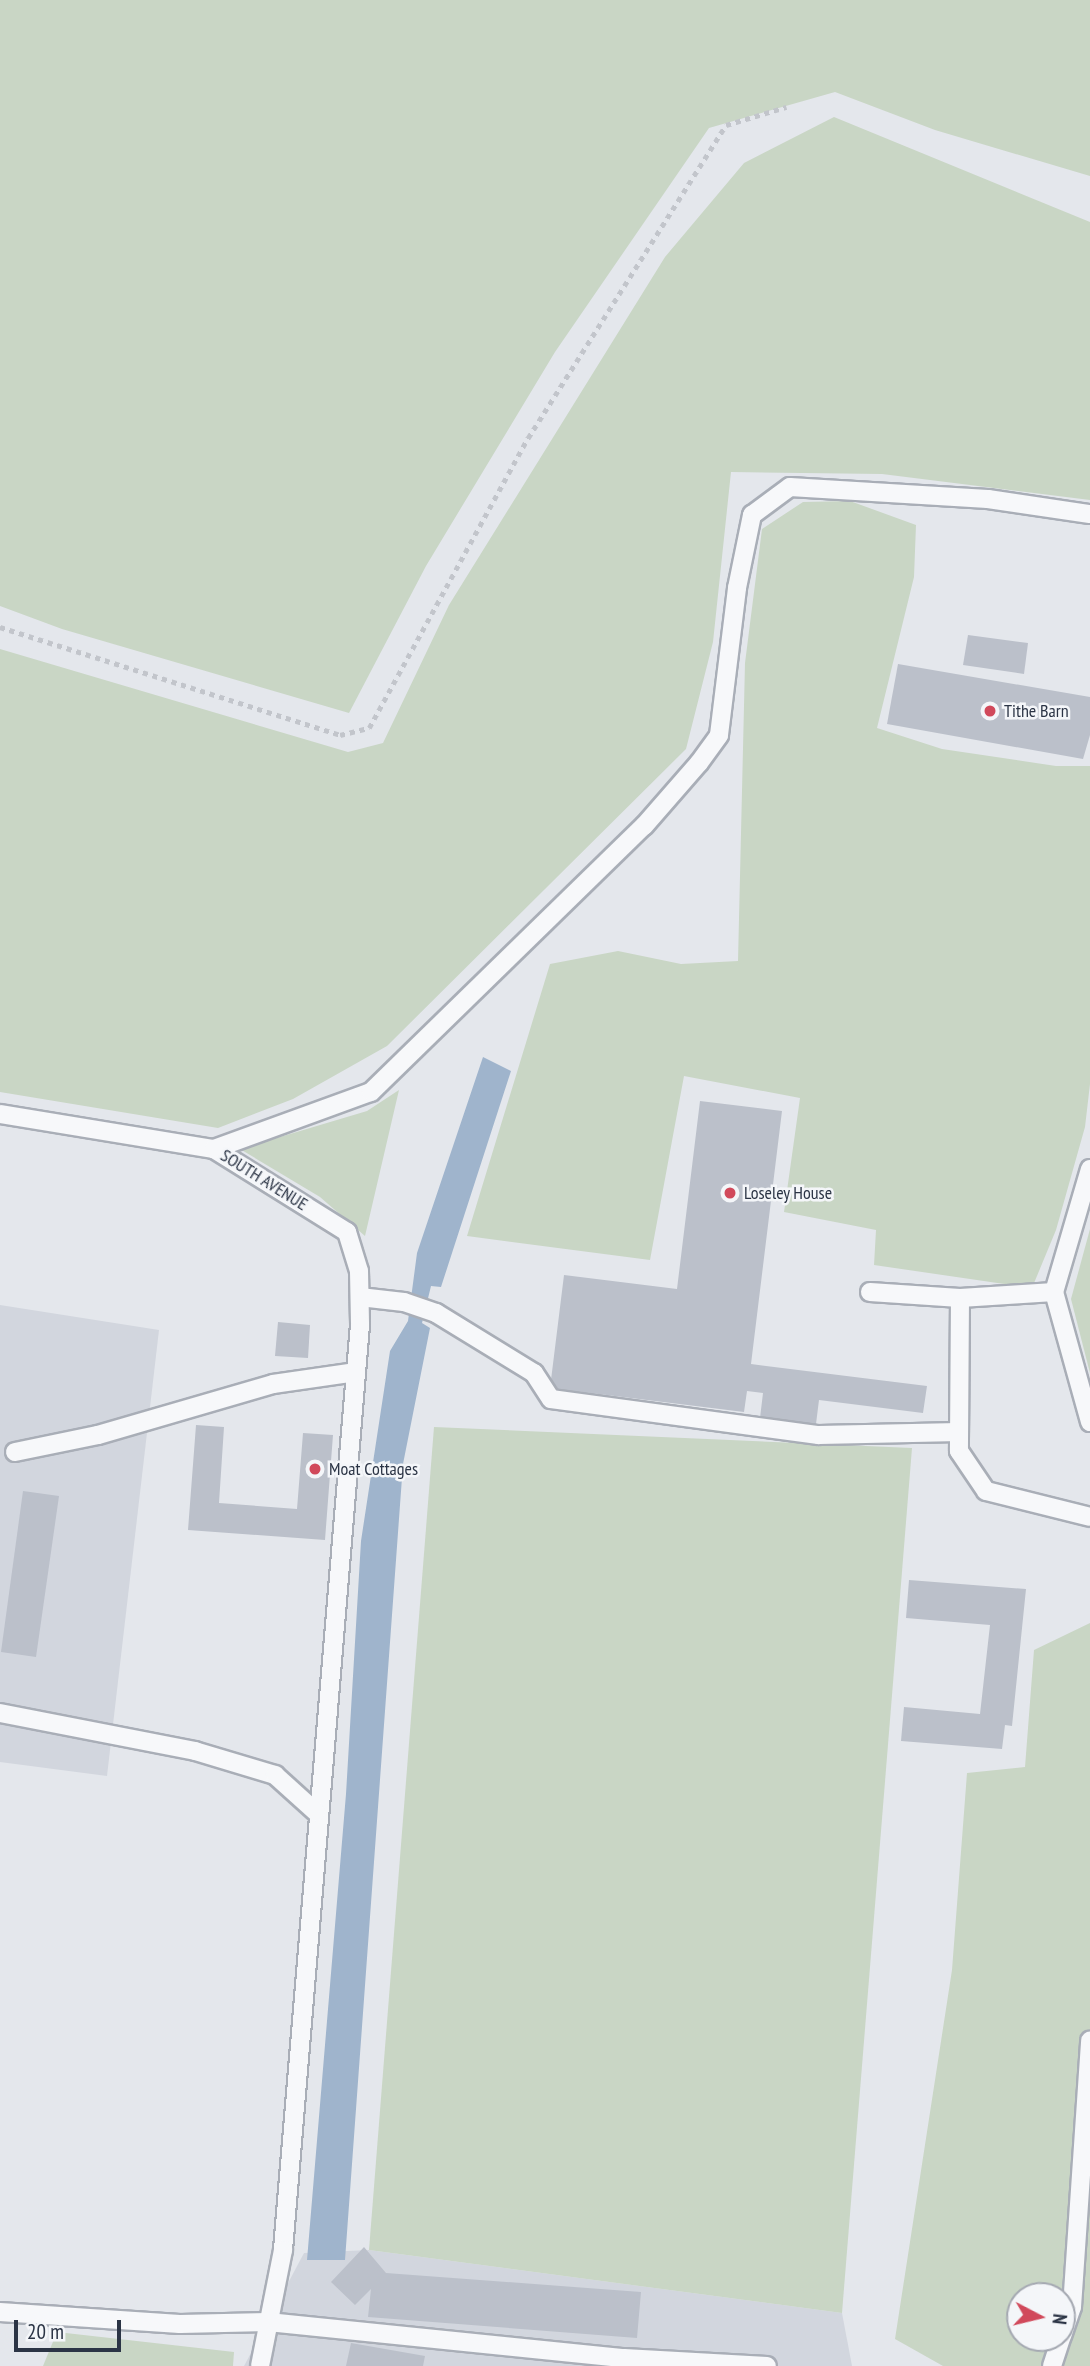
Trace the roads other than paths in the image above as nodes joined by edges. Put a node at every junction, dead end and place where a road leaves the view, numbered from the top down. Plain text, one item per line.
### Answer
1 (1090, 514) edge
2 (0, 1114) edge
3 (214, 1149) junction
4 (1090, 1169) edge
5 (870, 1292) dead end
6 (1054, 1292) junction
7 (359, 1297) junction
8 (960, 1298) junction
9 (356, 1372) junction
10 (1090, 1422) edge
11 (959, 1432) junction
12 (15, 1452) dead end
13 (1090, 1517) edge
14 (0, 1713) edge
15 (316, 1812) junction
16 (1090, 2041) edge
17 (1074, 2282) edge
18 (0, 2312) edge
19 (268, 2322) junction
20 (260, 2366) edge
21 (768, 2366) edge

1 - 3 lane
2 - 3 lane, SOUTH AVENUE
3 - 7 lane, SOUTH AVENUE
4 - 6 lane
5 - 8 lane
6 - 8 lane
6 - 10 lane
7 - 9 lane, SOUTH AVENUE
7 - 11 lane
8 - 11 lane
9 - 12 lane
9 - 15 lane, SOUTH AVENUE
11 - 13 lane
14 - 15 lane
15 - 19 lane, SOUTH AVENUE
16 - 17 lane
18 - 19 lane
19 - 20 lane, SOUTH AVENUE
19 - 21 lane

